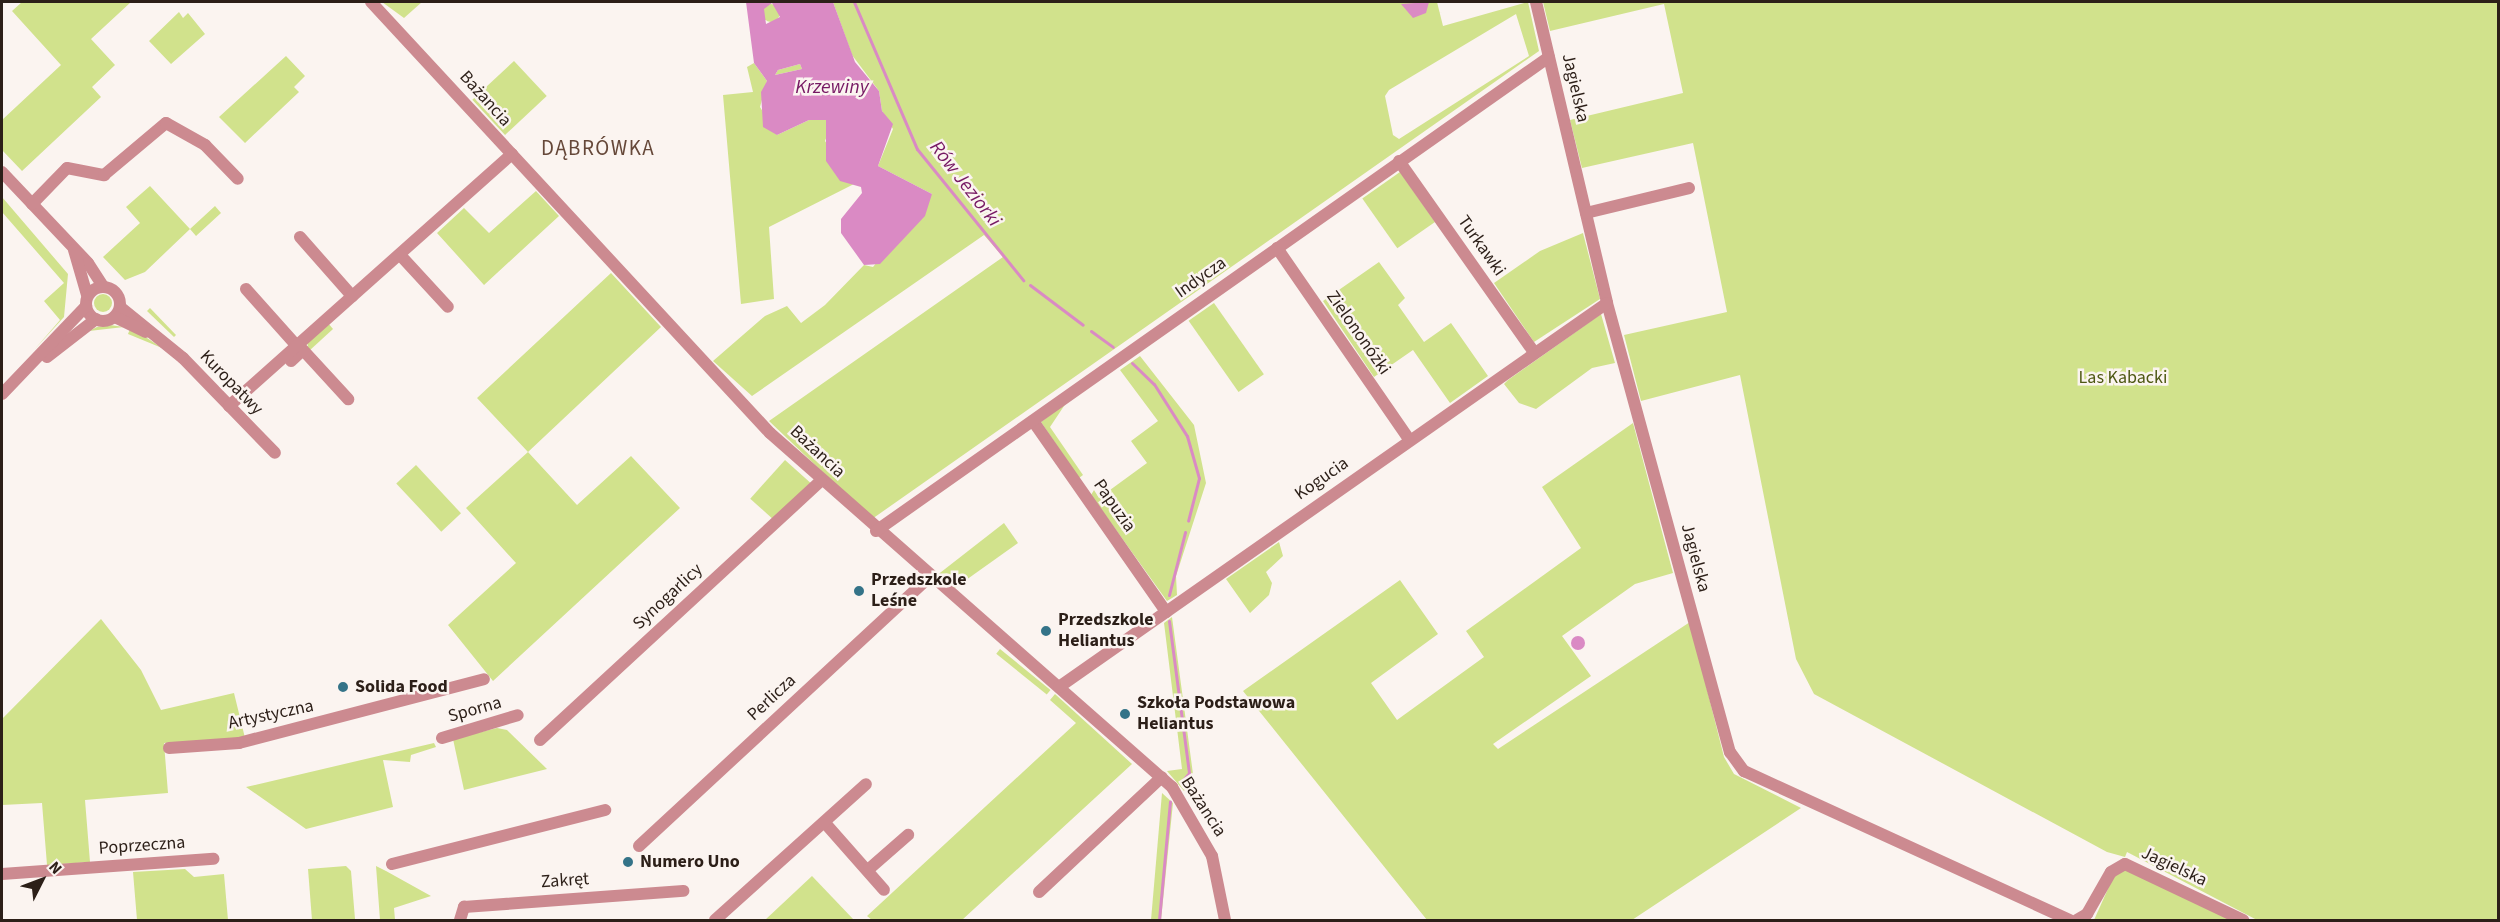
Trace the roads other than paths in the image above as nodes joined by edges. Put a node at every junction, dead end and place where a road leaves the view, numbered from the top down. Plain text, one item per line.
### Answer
1 (371, 2) edge
2 (1536, 2) edge
3 (1549, 57) junction
4 (512, 154) junction
5 (1399, 161) junction
6 (2, 172) edge
7 (238, 179) dead end
8 (1689, 188) dead end
9 (32, 204) junction
10 (1586, 213) junction
11 (300, 237) dead end
12 (1277, 248) junction
13 (74, 249) junction
14 (401, 256) junction
15 (103, 286) junction
16 (246, 289) dead end
17 (352, 296) junction
18 (87, 301) junction
19 (1607, 303) junction
20 (448, 307) dead end
21 (117, 312) junction
22 (96, 319) junction
23 (296, 345) junction
24 (1533, 351) junction
25 (36, 363) junction
26 (2, 394) edge
27 (348, 399) dead end
28 (232, 409) junction
29 (1032, 421) junction
30 (1409, 439) junction
31 (275, 453) dead end
32 (821, 481) junction
33 (876, 531) junction
34 (929, 577) junction
35 (1166, 612) junction
36 (484, 679) dead end
37 (1059, 687) junction
38 (518, 716) dead end
39 (442, 738) dead end
40 (540, 740) dead end
41 (169, 748) dead end
42 (1162, 777) junction
43 (866, 784) dead end
44 (605, 810) dead end
45 (825, 824) junction
46 (908, 835) dead end
47 (639, 846) dead end
48 (213, 859) dead end
49 (392, 864) dead end
50 (869, 869) junction
51 (2, 874) edge
52 (884, 890) dead end
53 (683, 891) dead end
54 (1039, 892) dead end
55 (460, 921) edge
56 (715, 921) edge
57 (1225, 921) edge
58 (2070, 921) edge
59 (2077, 921) edge
60 (2243, 921) edge

1 - 4 street, Bażancia
2 - 3 street, Jagielska
3 - 5 street, Indycza
3 - 10 street, Jagielska
4 - 14 street
4 - 32 street, Bażancia
5 - 12 street, Indycza
5 - 24 street, Turkawki
6 - 9 street
7 - 9 street
8 - 10 street
9 - 13 street
10 - 19 street, Jagielska
11 - 17 street
12 - 29 street, Indycza
12 - 30 street, Zielononóżki
13 - 15 street
13 - 18 street
14 - 17 street
14 - 20 street
15 - 18 street
15 - 21 street
16 - 23 street
17 - 23 street
18 - 22 street
18 - 25 street
19 - 24 street, Kogucia
19 - 58 street, Jagielska
21 - 22 street
21 - 28 street, Kuropatwy
22 - 25 street
23 - 28 street
24 - 30 street, Kogucia
25 - 26 street
27 - 28 street
28 - 31 street, Kuropatwy
29 - 33 street, Indycza
29 - 35 street, Papuzia
30 - 35 street, Kogucia
32 - 33 street, Bażancia
32 - 40 street, Synogarlicy
33 - 34 street, Bażancia
34 - 37 street, Bażancia
34 - 47 street, Perlicza
35 - 37 street, Kogucia
36 - 41 street, Artystyczna
37 - 42 street, Bażancia
38 - 39 street, Sporna
42 - 54 street
42 - 57 street, Bażancia
43 - 45 street
44 - 49 street
45 - 50 street
45 - 56 street
46 - 50 street
48 - 51 street, Poprzeczna
50 - 52 street
53 - 55 street, Zakręt
59 - 60 street, Jagielska

